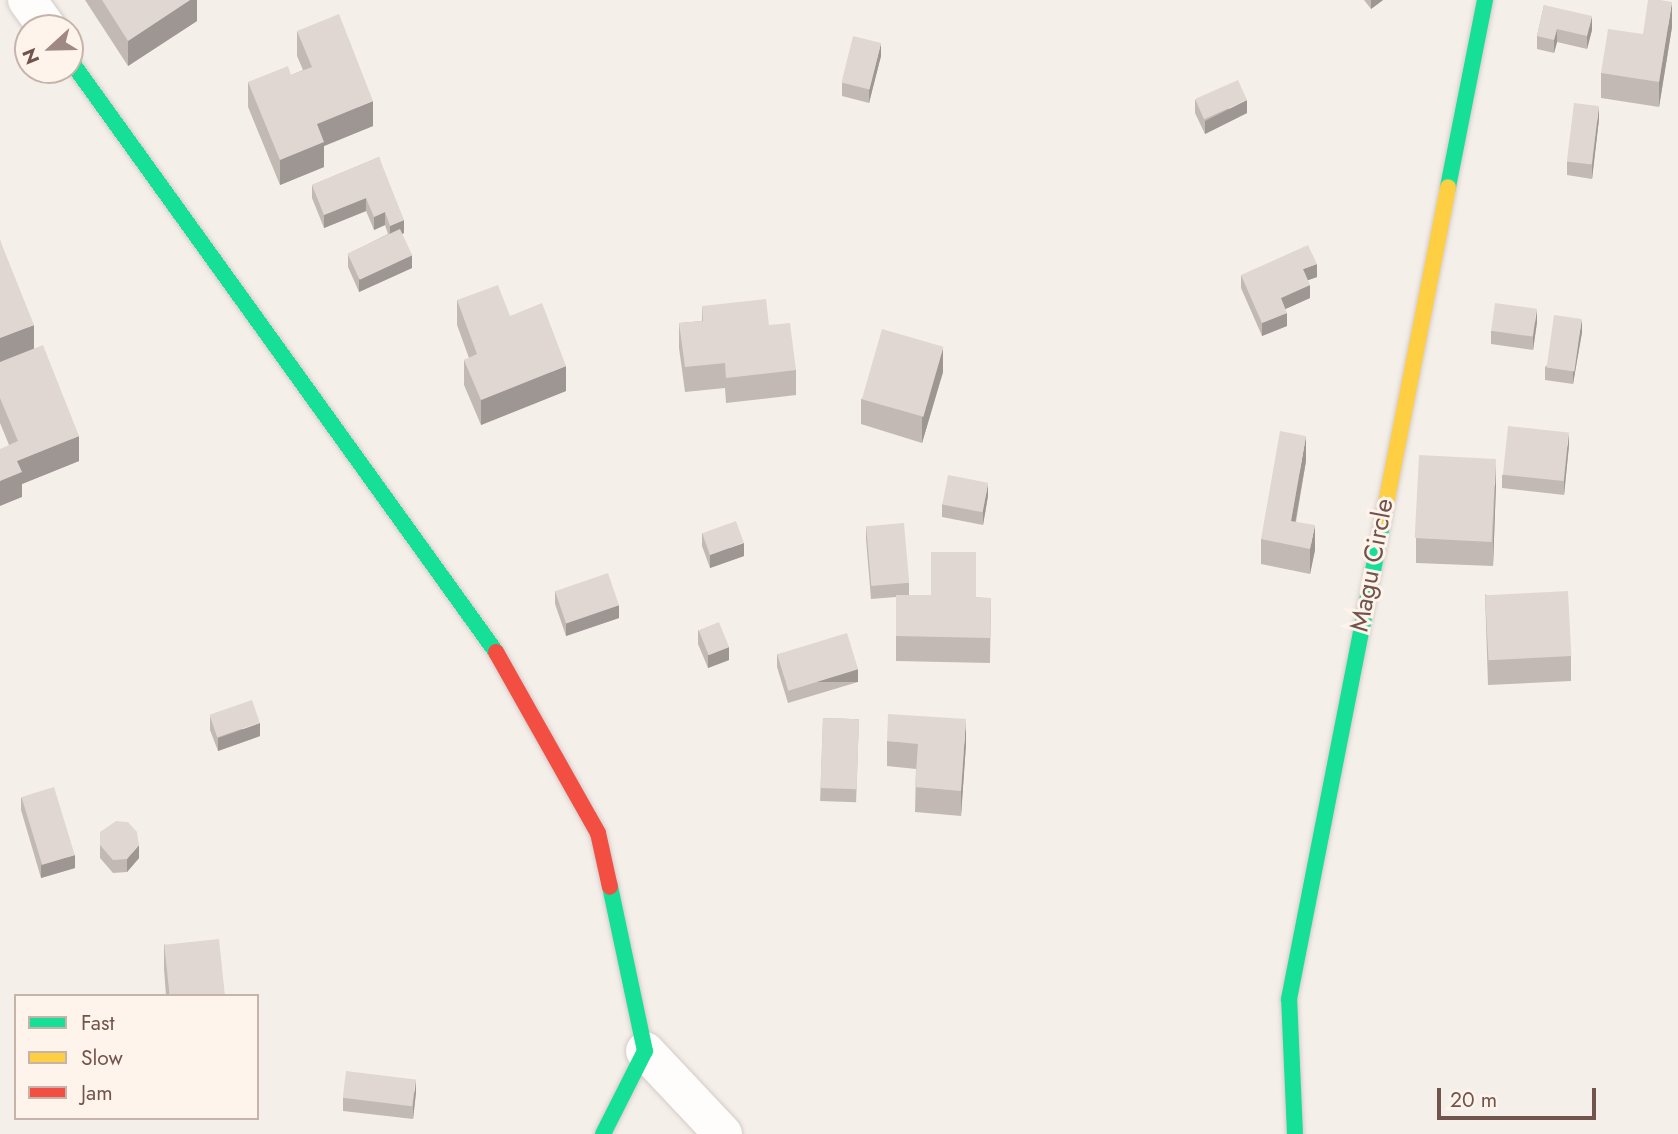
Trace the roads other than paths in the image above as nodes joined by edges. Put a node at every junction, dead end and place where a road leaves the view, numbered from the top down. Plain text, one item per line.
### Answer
1 (1485, 0) edge
2 (84, 79) edge
3 (645, 1051) junction
4 (603, 1134) edge
5 (723, 1134) edge
6 (1295, 1134) edge

1 - 6 street, Magu Circle
2 - 3 street
3 - 4 street
3 - 5 street

